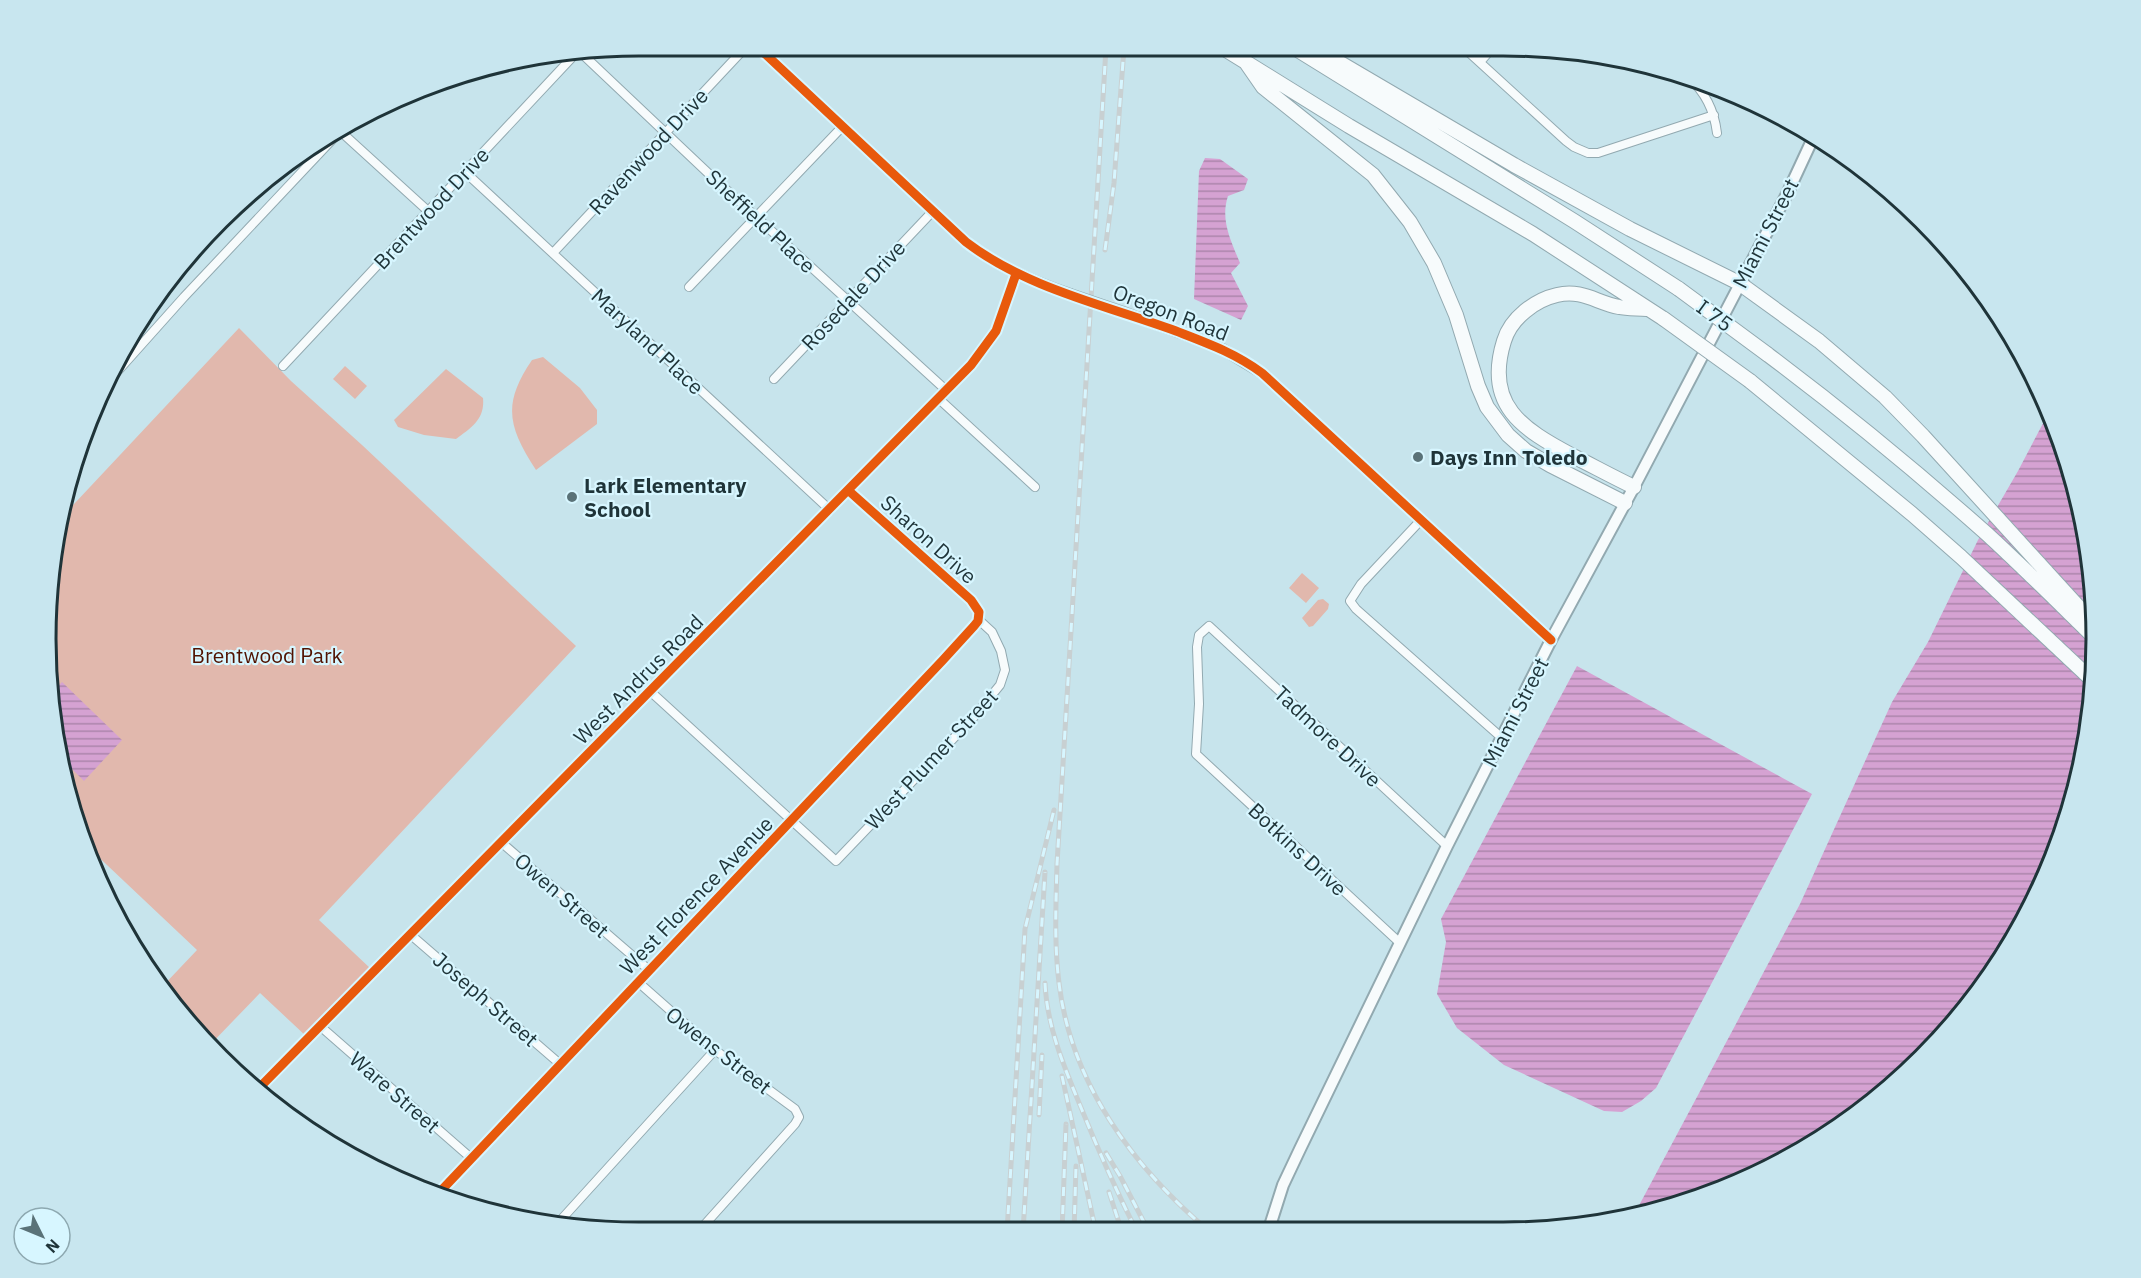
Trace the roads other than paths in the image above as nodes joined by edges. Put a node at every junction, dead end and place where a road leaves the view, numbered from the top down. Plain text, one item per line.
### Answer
1 (737, 56) edge
2 (767, 56) edge
3 (1237, 56) edge
4 (1308, 56) edge
5 (1328, 56) edge
6 (1473, 56) edge
7 (1485, 56) edge
8 (587, 58) edge
9 (569, 60) edge
10 (1245, 61) junction
11 (1480, 62) junction
12 (1702, 91) edge
13 (1714, 116) junction
14 (842, 127) junction
15 (666, 132) junction
16 (1717, 133) dead end
17 (348, 134) edge
18 (1810, 144) edge
19 (321, 150) edge
20 (465, 172) junction
21 (933, 210) junction
22 (428, 211) junction
23 (757, 217) junction
24 (553, 253) junction
25 (1016, 274) junction
26 (1739, 284) junction
27 (689, 287) dead end
28 (848, 300) junction
29 (1649, 309) junction
30 (126, 362) edge
31 (282, 366) dead end
32 (774, 379) dead end
33 (946, 391) junction
34 (939, 399) junction
35 (1035, 487) dead end
36 (1634, 487) junction
37 (849, 491) junction
38 (1625, 503) junction
39 (831, 510) junction
40 (1421, 520) junction
41 (2085, 614) edge
42 (979, 618) junction
43 (1209, 626) joint
44 (2085, 629) edge
45 (1551, 640) junction
46 (2084, 673) edge
47 (651, 692) junction
48 (1502, 738) junction
49 (792, 821) junction
50 (502, 843) junction
51 (1447, 846) junction
52 (411, 935) junction
53 (1400, 944) junction
54 (649, 970) junction
55 (638, 982) junction
56 (320, 1026) junction
57 (715, 1050) junction
58 (560, 1064) junction
59 (262, 1085) edge
60 (471, 1158) junction
61 (443, 1189) edge
62 (563, 1218) edge
63 (707, 1222) edge
64 (1271, 1222) edge

1 - 15 street, Ravenwood Drive
2 - 14 street, Oregon Road
3 - 10 highway, I 75
4 - 44 highway, I 75 / I 75, bridge
5 - 26 highway
6 - 11 street
7 - 11 street
8 - 15 street, Sheffield Place
9 - 20 street, Brentwood Drive
10 - 29 highway, I 75
10 - 38 highway
11 - 13 street
12 - 13 street
13 - 16 street
14 - 21 street, Oregon Road
14 - 23 street
15 - 23 street, Sheffield Place
15 - 24 street, Ravenwood Drive
17 - 22 street
18 - 26 main road, Miami Street
19 - 30 street
20 - 22 street, Brentwood Drive
20 - 24 street, Maryland Place
21 - 25 street, Oregon Road
21 - 28 street, Rosedale Drive
22 - 31 street, Brentwood Drive
23 - 27 street
23 - 28 street, Sheffield Place
24 - 39 street, Maryland Place
25 - 33 street, West Andrus Road
25 - 40 street, Oregon Road, bridge
26 - 36 main road, Miami Street
26 - 41 highway
28 - 32 street, Rosedale Drive
28 - 33 street, Sheffield Place
29 - 36 highway
29 - 46 highway, I 75, bridge
33 - 34 street, West Andrus Road
34 - 35 street
34 - 37 street, West Andrus Road
36 - 38 main road, Miami Street
37 - 39 street, West Andrus Road
37 - 42 street, Sharon Drive
38 - 45 main road, Miami Street
39 - 47 street, West Andrus Road
40 - 45 street, Oregon Road
40 - 48 street
42 - 49 street, West Florence Avenue
42 - 49 street, West Plumer Street
43 - 51 street, Tadmore Drive
43 - 53 street, Botkins Drive
45 - 48 main road, Miami Street
47 - 49 street
47 - 50 street, West Andrus Road
48 - 51 main road, Miami Street
49 - 54 street, West Florence Avenue
50 - 52 street, West Andrus Road
50 - 54 street, Owen Street
51 - 53 main road, Miami Street
52 - 56 street, West Andrus Road
52 - 58 street, Joseph Street
53 - 64 main road, Miami Street
54 - 55 street, West Florence Avenue
55 - 57 street, Owens Street
55 - 58 street, West Florence Avenue
56 - 59 street, West Andrus Road
56 - 60 street, Ware Street
57 - 62 street
57 - 63 street, Owens Street
58 - 60 street, West Florence Avenue
60 - 61 street, West Florence Avenue

